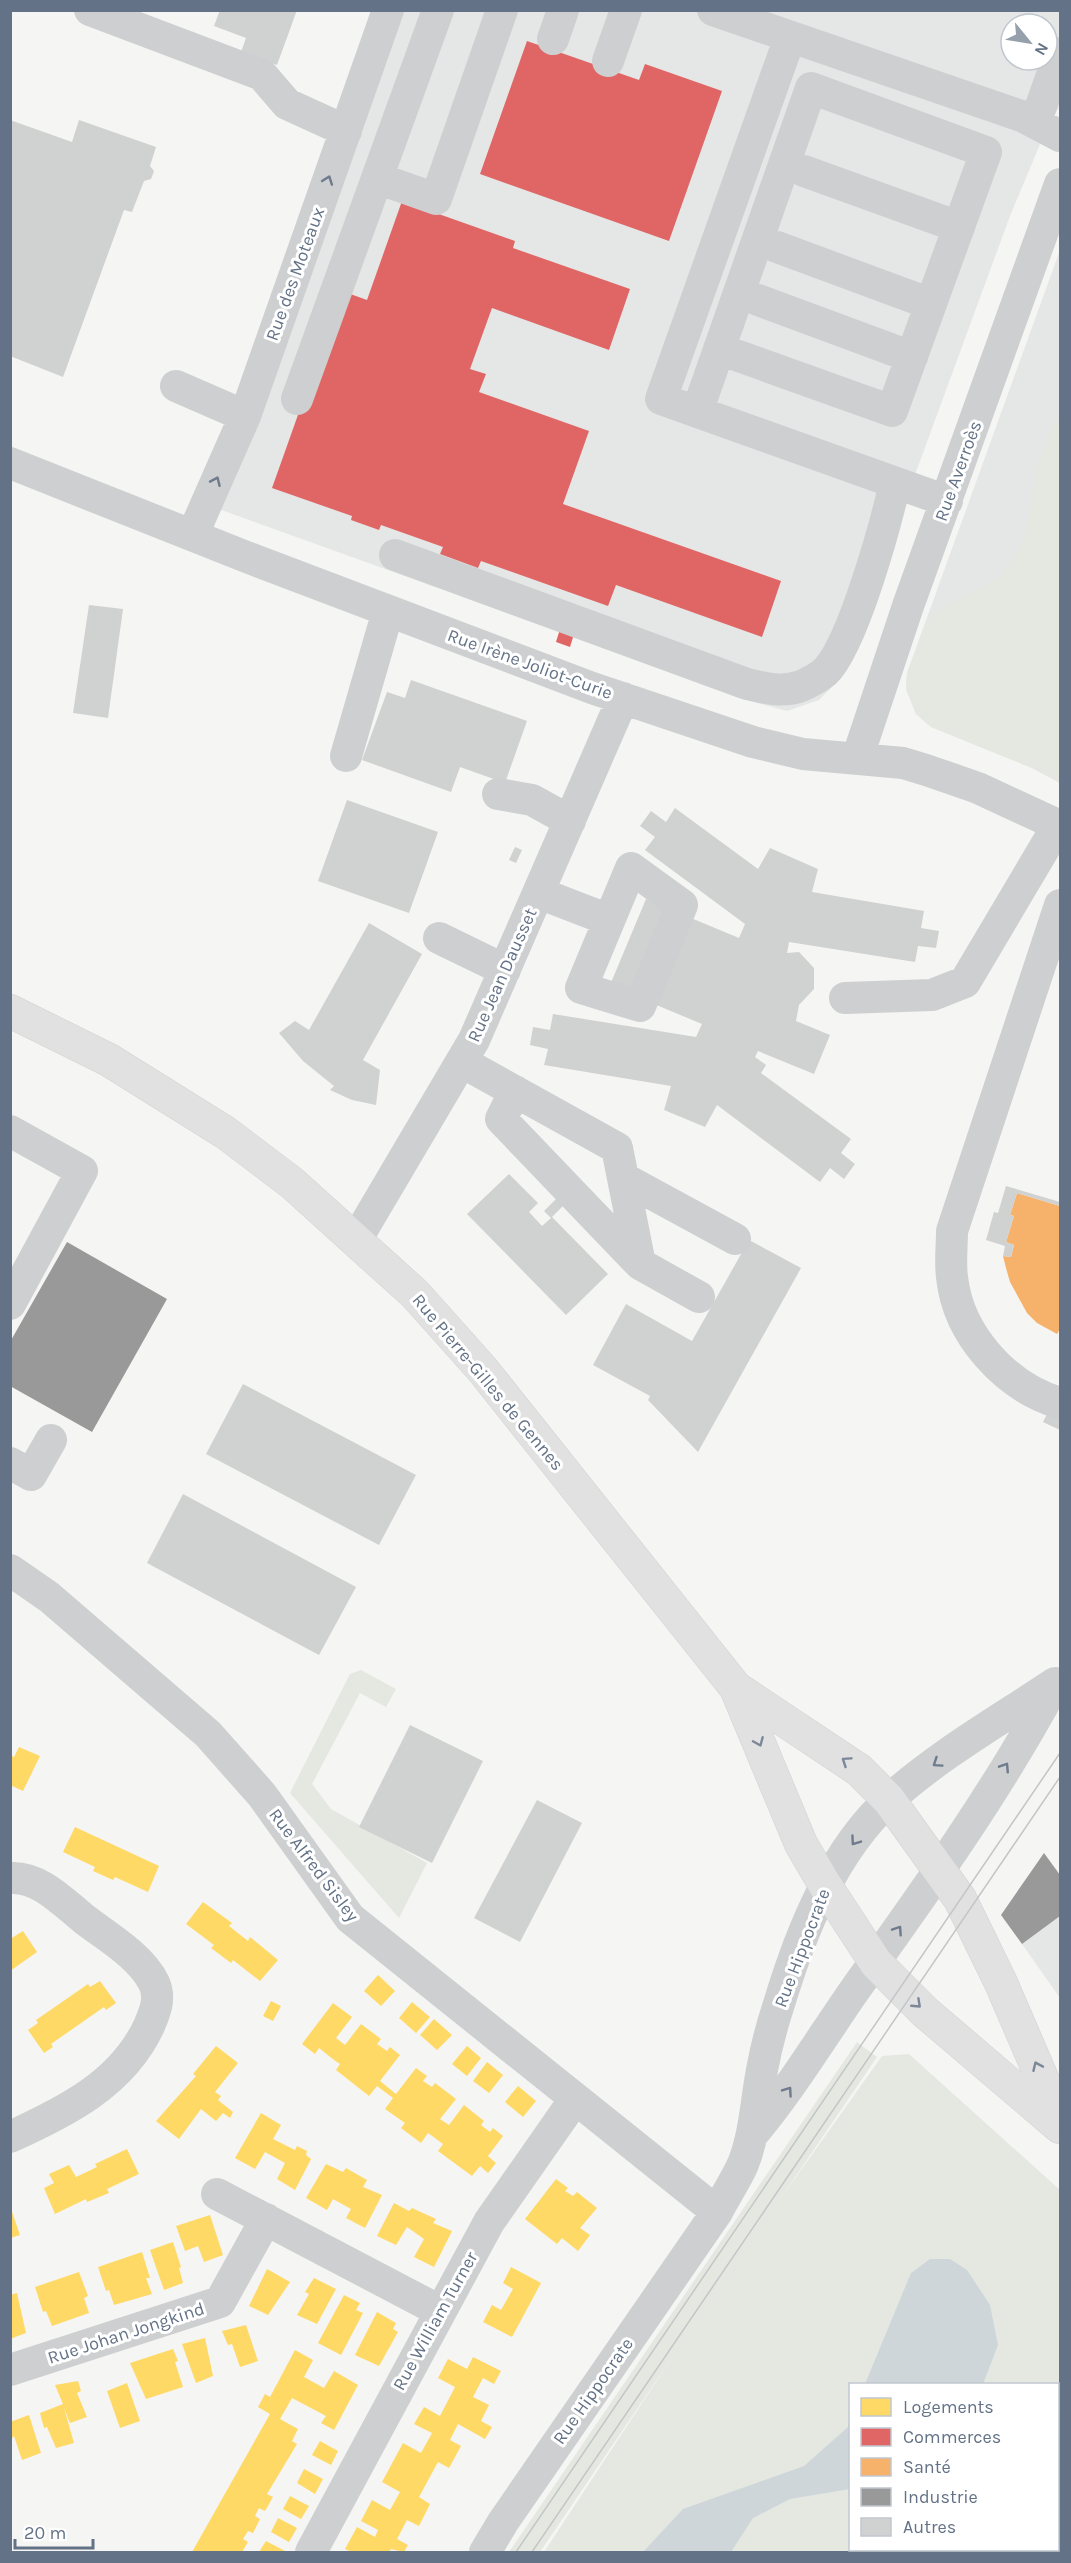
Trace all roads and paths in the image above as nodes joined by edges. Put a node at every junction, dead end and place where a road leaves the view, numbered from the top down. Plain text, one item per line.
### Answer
1 (90, 10) edge
2 (388, 10) edge
3 (438, 10) edge
4 (502, 10) edge
5 (626, 10) edge
6 (713, 10) edge
7 (790, 37) junction
8 (1060, 53) edge
9 (608, 61) dead end
10 (1048, 130) edge
11 (346, 131) junction
12 (804, 171) dead end
13 (377, 177) junction
14 (1060, 183) edge
15 (959, 227) junction
16 (777, 247) dead end
17 (303, 251) junction
18 (345, 267) junction
19 (758, 300) dead end
20 (931, 304) junction
21 (719, 349) junction
22 (912, 357) junction
23 (176, 386) dead end
24 (297, 399) dead end
25 (697, 412) junction
26 (245, 416) junction
27 (10, 463) edge
28 (895, 483) junction
29 (947, 501) junction
30 (193, 534) junction
31 (395, 555) dead end
32 (388, 611) junction
33 (623, 698) junction
34 (346, 756) dead end
35 (857, 759) junction
36 (498, 794) dead end
37 (570, 821) junction
38 (1059, 825) edge
39 (539, 893) junction
40 (1060, 905) edge
41 (609, 920) dead end
42 (439, 938) dead end
43 (505, 970) junction
44 (846, 998) dead end
45 (10, 1011) edge
46 (462, 1062) junction
47 (515, 1091) junction
48 (10, 1131) edge
49 (623, 1178) junction
50 (735, 1239) dead end
51 (356, 1240) junction
52 (640, 1264) junction
53 (699, 1297) dead end
54 (10, 1304) edge
55 (1060, 1403) edge
56 (51, 1440) dead end
57 (10, 1463) edge
58 (10, 1570) edge
59 (1058, 1679) edge
60 (736, 1688) junction
61 (889, 1800) junction
62 (940, 1867) junction
63 (10, 1878) edge
64 (825, 1885) junction
65 (876, 1963) junction
66 (575, 2099) junction
67 (1060, 2120) edge
68 (1060, 2127) edge
69 (751, 2136) junction
70 (10, 2137) edge
71 (217, 2194) dead end
72 (717, 2212) junction
73 (266, 2219) junction
74 (440, 2311) junction
75 (10, 2370) edge
76 (311, 2553) edge
77 (485, 2553) edge

1 - 11 street
2 - 11 street, Rue des Moteaux
3 - 13 street
4 - 13 street
5 - 9 street
6 - 7 street
7 - 10 street
7 - 25 street
8 - 10 street
17 -> 11 street, Rue des Moteaux
12 - 15 street
13 - 18 street
14 - 29 street, Rue Averroès
15 - 20 street
15 - 21 street
16 - 20 street
17 - 18 street
17 - 26 street, Rue des Moteaux
18 - 24 street
19 - 22 street
20 - 22 street
21 - 22 street
21 - 25 street
23 - 26 street
25 - 28 street
30 -> 26 street, Rue des Moteaux
27 - 30 street, Rue Irène Joliot-Curie
28 - 29 street
28 - 31 street
29 - 35 street, Rue Averroès
30 - 32 street, Rue Irène Joliot-Curie
32 - 33 street, Rue Irène Joliot-Curie
32 - 34 street
33 - 35 street, Rue Irène Joliot-Curie
33 - 37 street, Rue Jean Dausset
35 - 38 street, Rue Irène Joliot-Curie
36 - 37 street
37 - 39 street, Rue Jean Dausset
38 - 44 street
39 - 41 street
39 - 43 street, Rue Jean Dausset
40 - 55 street
42 - 43 street
43 - 46 street, Rue Jean Dausset
45 - 51 main road, Rue Pierre-Gilles de Gennes
46 - 47 street
46 - 51 street, Rue Jean Dausset
47 - 49 street
47 - 52 street
48 - 54 street
49 - 50 street
49 - 52 street
51 - 60 main road, Rue Pierre-Gilles de Gennes
52 - 53 street
56 - 57 street
58 - 66 street, Rue Alfred Sisley
59 -> 61 street, Rue Hippocrate
62 -> 59 street, Rue Hippocrate
61 -> 60 main road, Rue Pierre-Gilles de Gennes
60 -> 64 main road, Rue Pierre-Gilles de Gennes
61 - 62 main road, Rue Pierre-Gilles de Gennes
61 -> 64 street, Rue Hippocrate
65 -> 62 street, Rue Hippocrate
67 -> 62 main road, Rue Pierre-Gilles de Gennes
63 - 70 street
64 - 65 main road, Rue Pierre-Gilles de Gennes
64 - 69 street, Rue Hippocrate
65 -> 68 main road, Rue Pierre-Gilles de Gennes
69 -> 65 street, Rue Hippocrate
66 - 72 street, Rue Alfred Sisley
66 - 74 street, Rue William Turner
69 - 72 street, Rue Hippocrate
71 - 73 street
72 - 77 street, Rue Hippocrate
73 - 74 street
73 - 75 street, Rue Johan Jongkind
74 - 76 street, Rue William Turner

